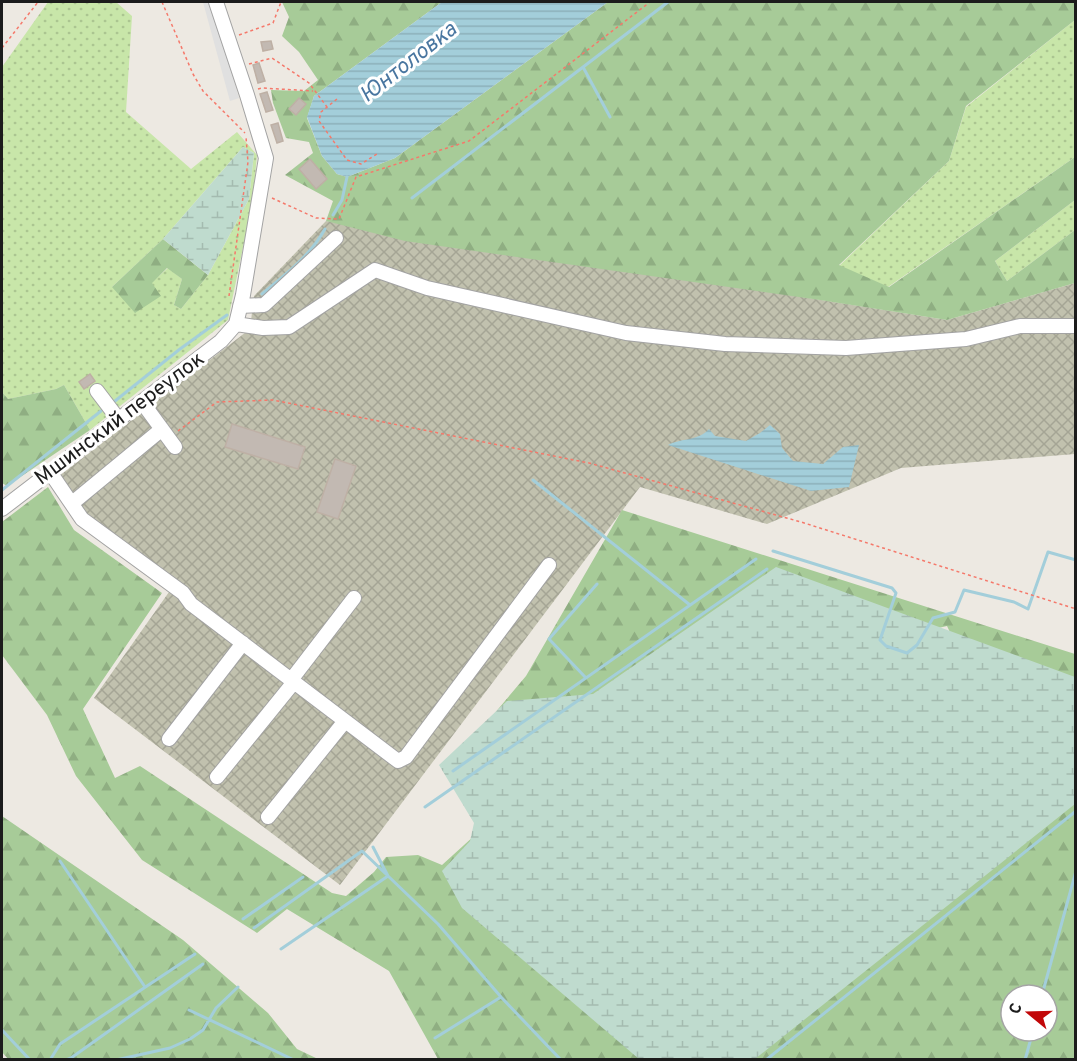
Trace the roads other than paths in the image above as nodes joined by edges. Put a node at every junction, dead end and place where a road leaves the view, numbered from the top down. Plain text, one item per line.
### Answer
1 (216, 2) edge
2 (336, 238) dead end
3 (240, 306) junction
4 (236, 324) junction
5 (1076, 326) edge
6 (97, 391) dead end
7 (142, 402) junction
8 (119, 420) junction
9 (50, 472) junction
10 (76, 501) dead end
11 (2, 509) edge
12 (549, 565) dead end
13 (354, 598) dead end
14 (243, 643) junction
15 (293, 681) junction
16 (345, 721) junction
17 (169, 739) dead end
18 (217, 777) dead end
19 (268, 817) dead end

1 - 3 street
2 - 3 street
3 - 4 street
4 - 5 street
4 - 7 street, Мшинский переулок
6 - 8 street
7 - 8 street, Мшинский переулок
7 - 10 street
8 - 9 street, Мшинский переулок
9 - 11 street, Мшинский переулок
9 - 14 street
12 - 16 street
13 - 15 street
14 - 15 street
14 - 17 street
15 - 16 street
15 - 18 street
16 - 19 street

